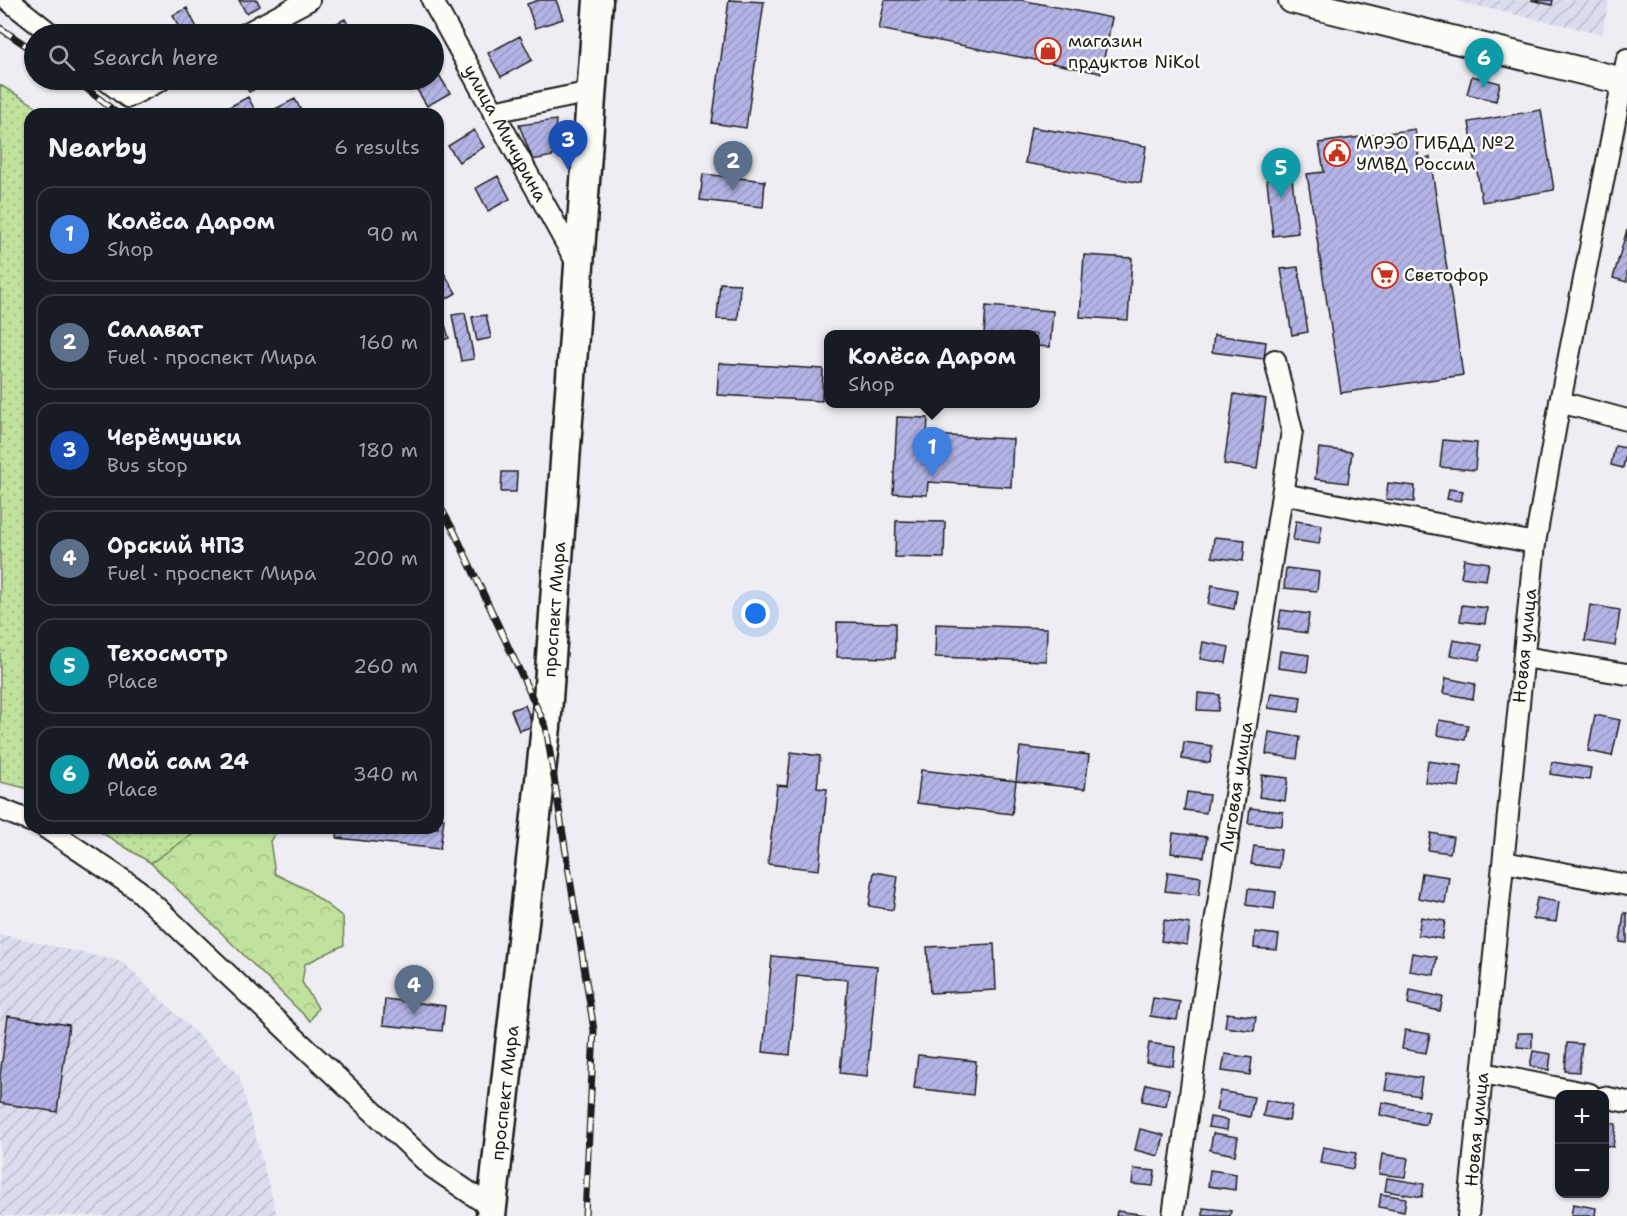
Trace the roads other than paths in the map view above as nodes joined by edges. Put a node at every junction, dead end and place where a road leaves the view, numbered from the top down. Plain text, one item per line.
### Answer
1 (8, 0) edge
2 (309, 0) edge
3 (432, 0) edge
4 (598, 0) edge
5 (1292, 0) edge
6 (38, 24) edge
7 (263, 24) edge
8 (1625, 74) edge
9 (119, 90) edge
10 (142, 90) edge
11 (591, 92) junction
12 (493, 112) junction
13 (578, 265) junction
14 (1275, 360) dead end
15 (1560, 402) junction
16 (1627, 420) edge
17 (1283, 495) junction
18 (1535, 543) junction
19 (1524, 657) junction
20 (1627, 674) edge
21 (0, 809) edge
22 (24, 819) edge
23 (55, 834) edge
24 (1504, 862) junction
25 (1627, 885) edge
26 (1483, 1073) junction
27 (1566, 1090) edge
28 (1609, 1098) edge
29 (1627, 1102) edge
30 (491, 1212) edge
31 (1173, 1216) edge
32 (1468, 1216) edge

1 - 6 street
2 - 7 street
3 - 12 street, улица Мичурина
4 - 11 main road, проспект Мира
5 - 8 street
8 - 15 street, Новая улица
9 - 10 street
11 - 12 street
11 - 13 main road, проспект Мира
12 - 13 street, улица Мичурина
13 - 30 main road, проспект Мира
14 - 17 street, Луговая улица
15 - 16 street
15 - 18 street, Новая улица
17 - 18 street
17 - 31 street, Луговая улица
18 - 19 street, Новая улица
19 - 20 street
19 - 24 street, Новая улица
21 - 22 street
23 - 30 street
24 - 25 street
24 - 26 street, Новая улица
26 - 27 street
26 - 32 street, Новая улица
28 - 29 street

